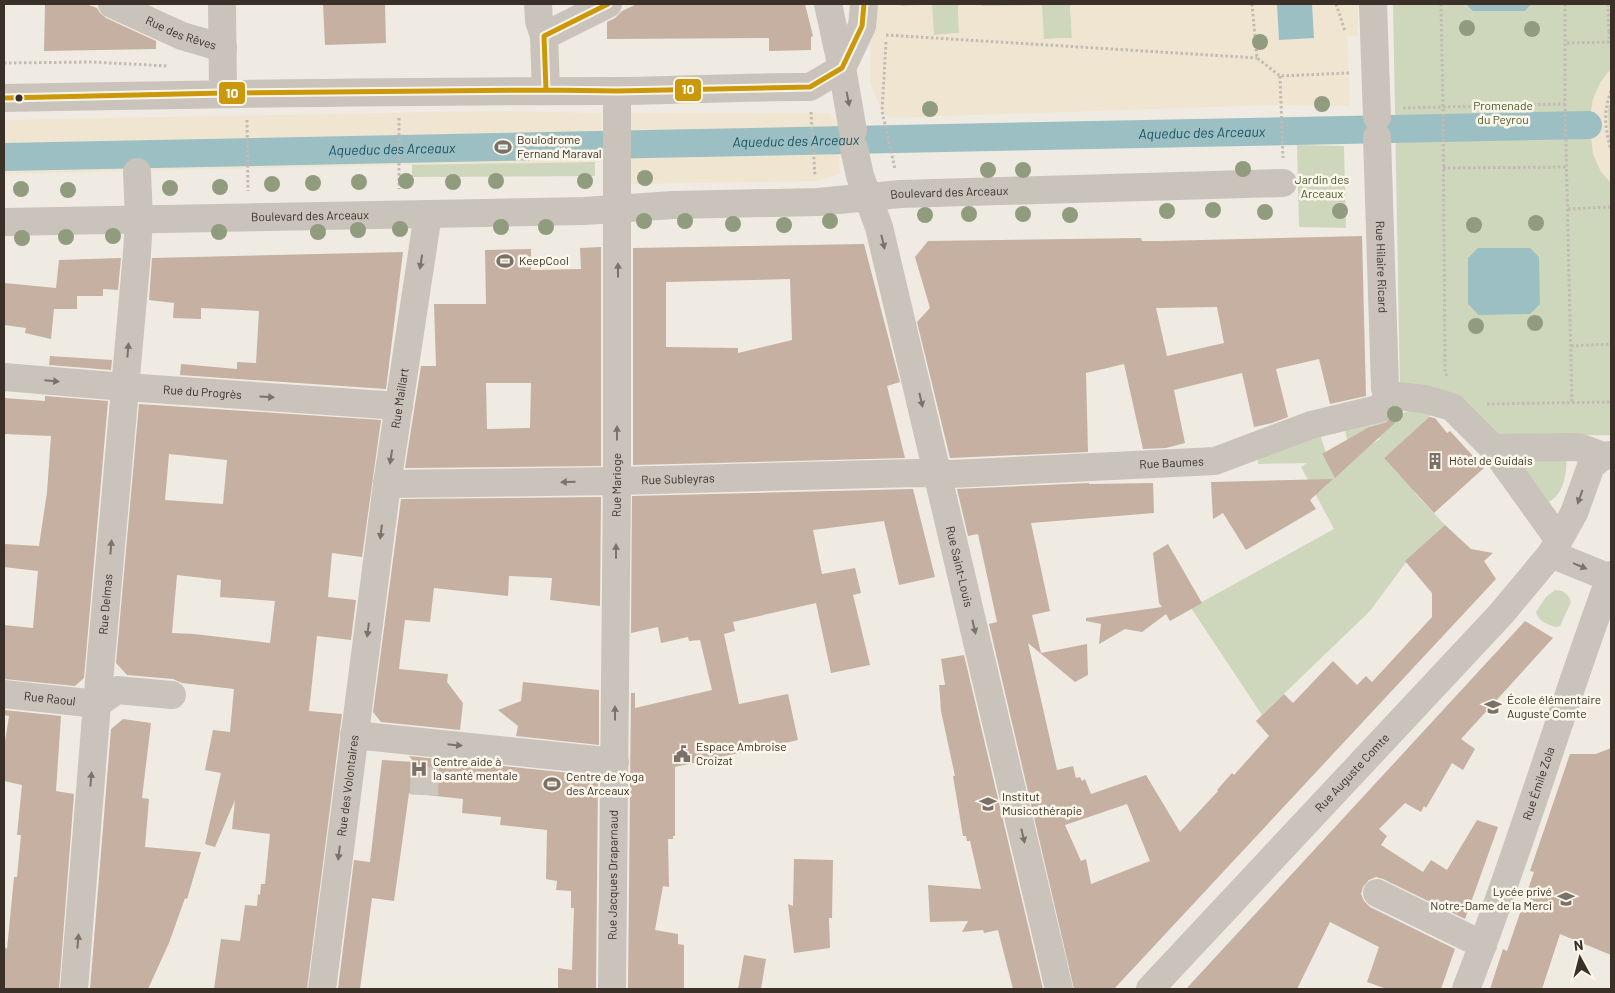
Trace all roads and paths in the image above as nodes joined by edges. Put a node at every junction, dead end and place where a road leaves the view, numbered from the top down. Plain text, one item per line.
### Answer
1 (112, 4) edge
2 (222, 4) edge
3 (538, 4) edge
4 (608, 4) edge
5 (828, 4) edge
6 (864, 4) edge
7 (1252, 4) edge
8 (1373, 4) edge
9 (1441, 4) edge
10 (1565, 4) edge
11 (1608, 4) edge
12 (886, 27) dead end
13 (1610, 33) edge
14 (886, 35) junction
15 (544, 36) junction
16 (1565, 43) junction
17 (223, 48) junction
18 (1257, 58) junction
19 (842, 68) junction
20 (1342, 74) dead end
21 (1280, 76) junction
22 (546, 90) junction
23 (617, 90) junction
24 (399, 91) junction
25 (1611, 91) edge
26 (235, 94) junction
27 (4, 98) edge
28 (1565, 104) junction
29 (1443, 107) junction
30 (810, 113) dead end
31 (1384, 121) junction
32 (1611, 150) edge
33 (1568, 167) junction
34 (1443, 168) junction
35 (138, 172) dead end
36 (1283, 183) joint
37 (900, 194) junction
38 (867, 196) junction
39 (818, 202) junction
40 (617, 208) junction
41 (1568, 208) junction
42 (1611, 208) edge
43 (398, 214) junction
44 (428, 214) junction
45 (248, 217) junction
46 (139, 219) junction
47 (4, 222) edge
48 (1611, 344) edge
49 (1571, 346) junction
50 (4, 377) edge
51 (1454, 383) dead end
52 (125, 388) junction
53 (1388, 395) junction
54 (1611, 402) edge
55 (1572, 403) junction
56 (1484, 404) dead end
57 (399, 406) junction
58 (1493, 448) junction
59 (1607, 456) edge
60 (938, 474) junction
61 (617, 481) junction
62 (387, 484) junction
63 (1556, 545) junction
64 (1610, 577) edge
65 (374, 582) joint
66 (4, 694) edge
67 (172, 695) dead end
68 (97, 704) junction
69 (354, 735) junction
70 (615, 762) junction
71 (1377, 893) dead end
72 (1483, 945) junction
73 (74, 989) edge
74 (322, 989) edge
75 (612, 989) edge
76 (1059, 989) edge
77 (1150, 989) edge
78 (1466, 989) edge

1 - 17 street, Rue des Rêves
2 - 17 street
3 - 15 street
4 - 15 street
5 - 19 street, Rue Saint-Louis
6 - 19 street
7 - 18 path
8 - 31 street, Rue Hilaire Ricard
9 - 29 path
10 - 16 path
11 - 13 path
12 - 14 path
13 - 16 path
14 - 18 path
14 - 37 path
15 - 22 street
16 - 28 path
17 - 26 street
18 - 21 path
19 - 23 street
19 -> 38 street, Rue Saint-Louis
20 - 21 path
21 - 36 path
22 - 23 street
22 - 24 street
23 - 40 street
24 - 26 street
24 - 43 path
25 - 32 path
26 - 27 street
26 - 45 path
28 - 29 path
28 - 33 path
29 - 31 path
29 - 34 path
30 - 39 path
31 - 53 street, Rue Hilaire Ricard
33 - 34 path
33 - 41 path
34 - 51 path
35 - 46 street, Rue Delmas
36 - 37 street, Boulevard des Arceaux
37 - 38 street, Boulevard des Arceaux
38 - 39 street, Boulevard des Arceaux
38 -> 60 street, Rue Saint-Louis
39 - 40 street, Boulevard des Arceaux
40 - 44 street, Boulevard des Arceaux
61 -> 40 street, Rue Marioge
41 - 42 path
41 - 49 path
43 - 44 street, Boulevard des Arceaux
43 - 45 street, Boulevard des Arceaux
44 -> 57 street, Rue Maillart
45 - 46 street, Boulevard des Arceaux
46 - 47 street, Boulevard des Arceaux
52 -> 46 street, Rue Delmas
48 - 49 path
49 - 55 path
50 -> 52 street, Rue du Progrès
52 -> 57 street, Rue du Progrès
68 -> 52 street, Rue Delmas
53 - 58 street
53 - 60 street, Rue Baumes
54 - 55 path
55 - 56 path
57 -> 62 street, Rue Maillart
58 - 59 street
58 - 63 street
59 -> 63 street, Rue Auguste Comte
60 - 61 street, Rue Subleyras
60 -> 76 street, Rue Saint-Louis
61 -> 62 street, Rue Subleyras
70 -> 61 street, Rue Marioge
62 -> 65 street, Rue Maillart
63 -> 64 street
63 - 77 street, Rue Auguste Comte
64 - 72 street, Rue Émile Zola
65 -> 69 street, Rue des Volontaires
66 - 68 street, Rue Raoul
67 - 68 street
73 -> 68 street, Rue Delmas
69 -> 70 street
69 -> 74 street, Rue des Volontaires
70 - 75 street, Rue Jacques Draparnaud
71 - 72 street
72 - 78 street, Rue Émile Zola

